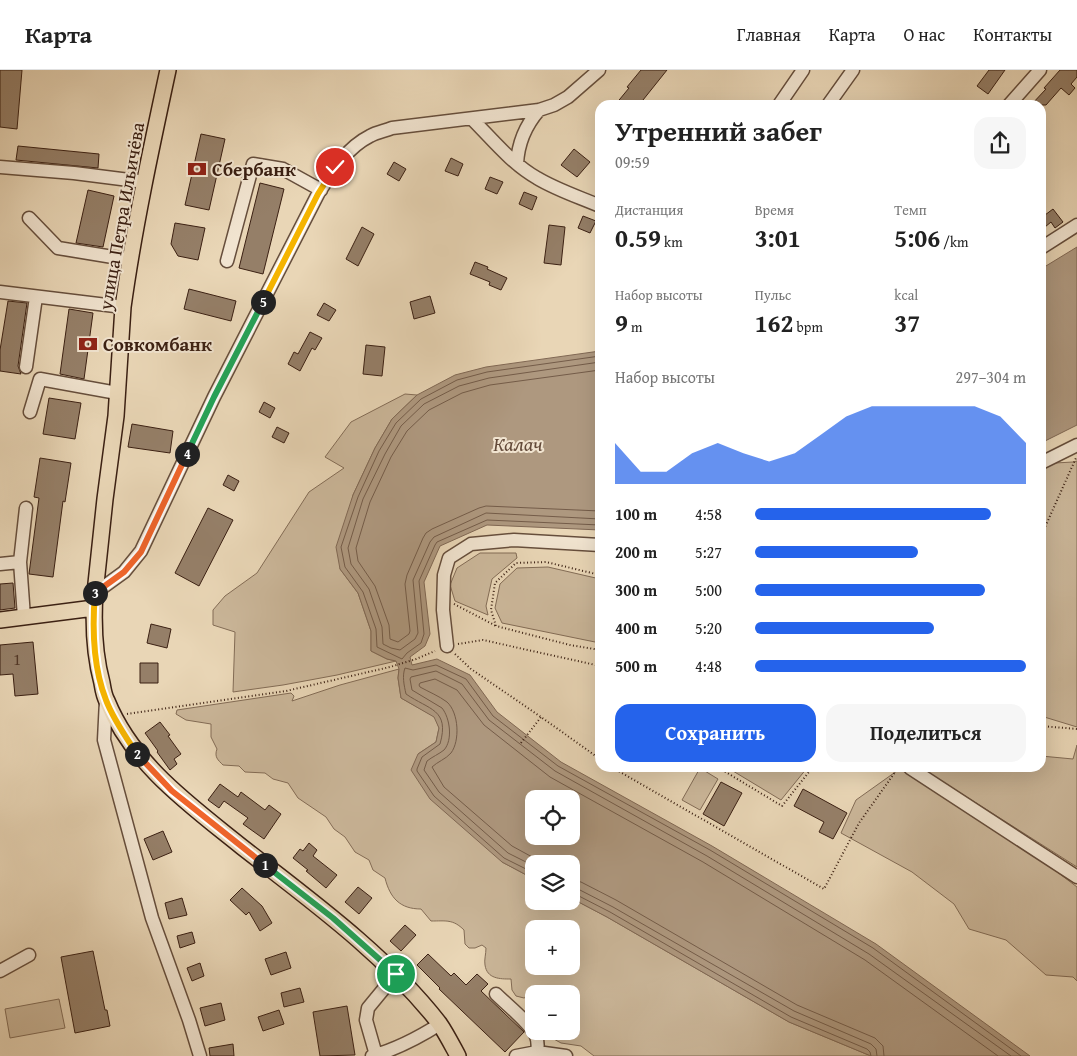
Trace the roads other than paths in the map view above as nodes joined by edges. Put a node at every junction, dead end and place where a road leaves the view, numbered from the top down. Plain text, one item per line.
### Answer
1 (168, 70) edge
2 (599, 70) edge
3 (803, 70) edge
4 (853, 70) edge
5 (1040, 70) edge
6 (783, 100) edge
7 (832, 100) edge
8 (1013, 100) edge
9 (539, 110) junction
10 (472, 119) junction
11 (517, 164) junction
12 (0, 167) edge
13 (145, 182) junction
14 (321, 190) junction
15 (595, 204) edge
16 (29, 218) dead end
17 (1077, 225) edge
18 (1046, 245) edge
19 (131, 260) junction
20 (227, 261) dead end
21 (0, 292) edge
22 (36, 297) junction
23 (123, 308) junction
24 (26, 367) dead end
25 (117, 393) junction
26 (30, 412) dead end
27 (1077, 445) edge
28 (1046, 461) edge
29 (26, 508) dead end
30 (595, 545) edge
31 (20, 562) junction
32 (0, 564) edge
33 (95, 593) junction
34 (94, 608) junction
35 (24, 617) junction
36 (0, 620) edge
37 (447, 646) road end
38 (106, 700) junction
39 (916, 772) edge
40 (1077, 877) edge
41 (29, 955) dead end
42 (0, 971) edge
43 (396, 974) junction
44 (496, 994) dead end
45 (440, 1024) junction
46 (538, 1052) junction
47 (374, 1055) edge
48 (200, 1056) edge
49 (458, 1056) edge
50 (516, 1056) edge
51 (566, 1056) edge

1 - 13 main road, улица Петра Ильичёва
2 - 9 street
3 - 6 street
4 - 7 street
5 - 8 street
9 - 10 street
9 - 11 street
10 - 11 street
10 - 14 street
11 - 15 street
12 - 13 street
13 - 19 main road, улица Петра Ильичёва
14 - 20 street
14 - 33 street
16 - 19 street
17 - 18 street
19 - 23 main road, улица Петра Ильичёва
21 - 22 street
22 - 23 street
22 - 24 street
23 - 25 main road, улица Петра Ильичёва
25 - 26 street
25 - 33 main road, улица Петра Ильичёва
27 - 28 street
29 - 31 street
30 - 37 street
31 - 32 street
31 - 35 street
33 - 34 main road, улица Петра Ильичёва
34 - 35 main road
34 - 38 main road, улица Петра Ильичёва
35 - 36 main road
38 - 43 main road, улица Петра Ильичёва
38 - 48 street
39 - 40 street
41 - 42 street
43 - 45 main road, улица Петра Ильичёва
43 - 47 street
44 - 46 street
45 - 47 street
45 - 49 main road, улица Петра Ильичёва
46 - 50 street
46 - 51 street

